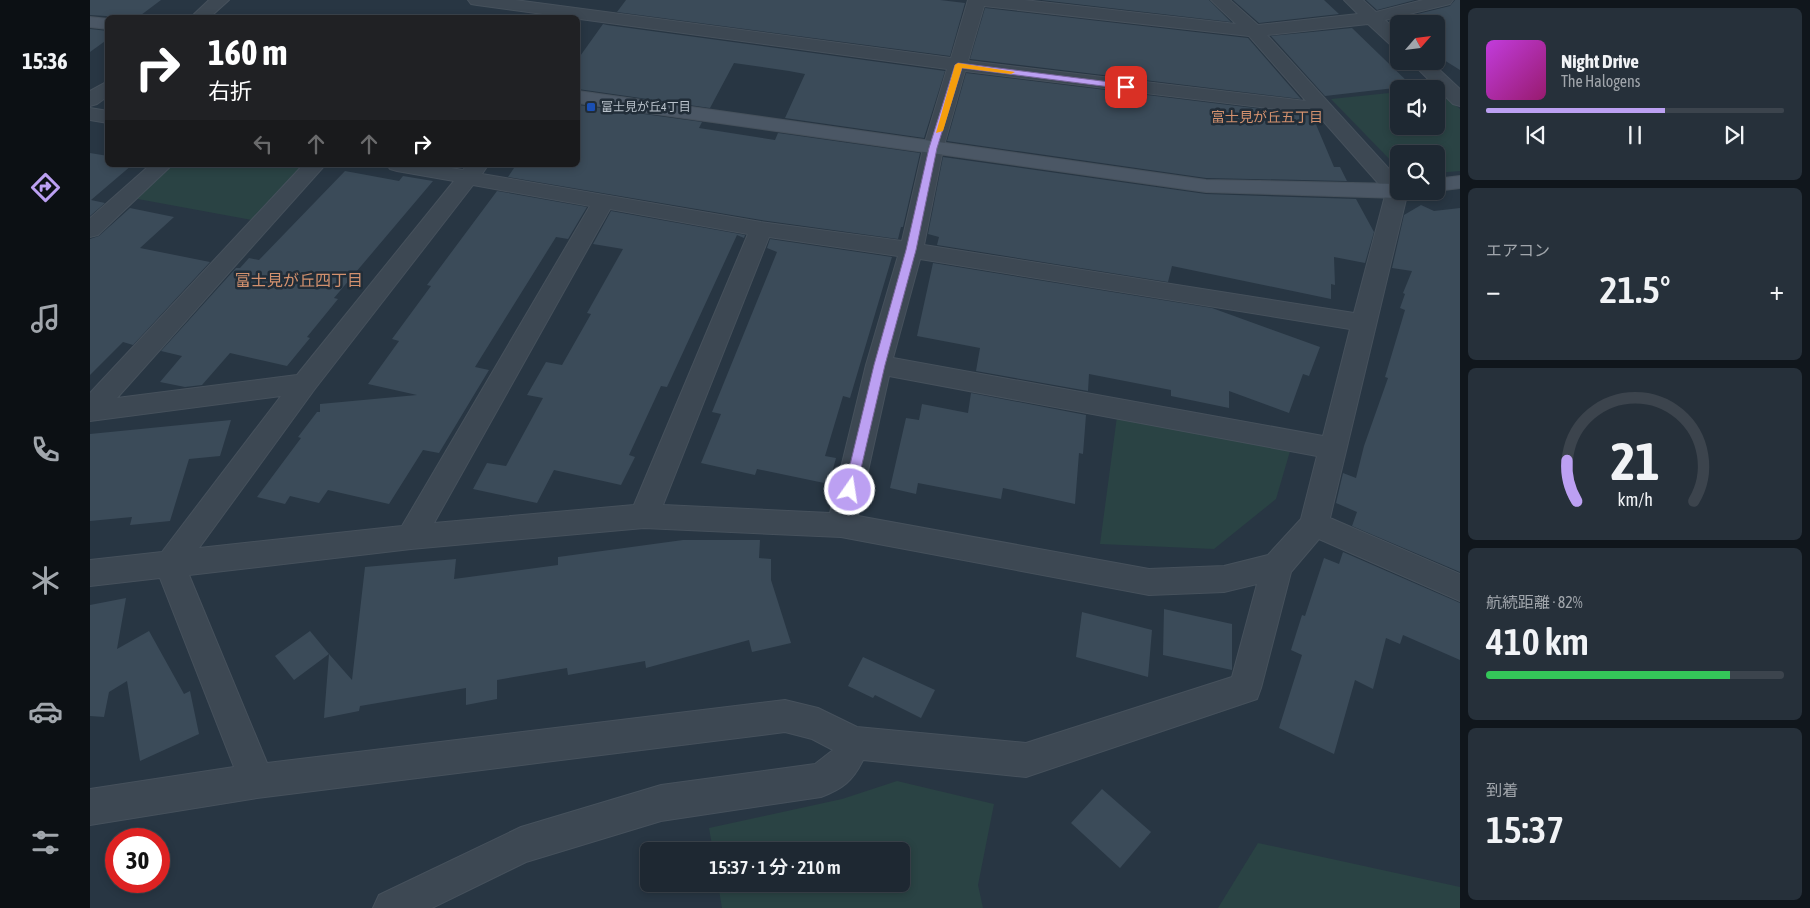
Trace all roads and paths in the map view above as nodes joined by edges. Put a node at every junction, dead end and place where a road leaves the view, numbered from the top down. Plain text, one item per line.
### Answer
1 (220, 0) edge
2 (478, 0) edge
3 (602, 0) edge
4 (978, 0) edge
5 (1220, 0) edge
6 (1353, 0) edge
7 (1444, 0) edge
8 (202, 15) edge
9 (590, 15) junction
10 (1372, 18) junction
11 (90, 22) edge
12 (105, 24) edge
13 (580, 28) edge
14 (1254, 31) junction
15 (1390, 35) edge
16 (958, 65) junction
17 (1430, 70) edge
18 (105, 89) edge
19 (1456, 91) edge
20 (580, 97) edge
21 (90, 100) edge
22 (1325, 109) junction
23 (90, 114) edge
24 (105, 116) edge
25 (933, 148) junction
26 (160, 167) edge
27 (313, 167) edge
28 (422, 167) edge
29 (473, 171) edge
30 (1390, 182) edge
31 (1460, 182) edge
32 (1445, 184) edge
33 (1390, 191) edge
34 (1396, 200) edge
35 (604, 201) junction
36 (761, 229) junction
37 (90, 230) edge
38 (911, 250) junction
39 (1364, 323) junction
40 (879, 365) junction
41 (306, 383) junction
42 (90, 410) edge
43 (1333, 448) junction
44 (644, 516) junction
45 (1314, 524) junction
46 (841, 525) junction
47 (411, 537) junction
48 (170, 565) junction
49 (1278, 566) junction
50 (90, 573) edge
51 (1460, 588) edge
52 (854, 743) junction
53 (257, 782) junction
54 (90, 807) edge
55 (392, 908) edge

1 - 8 street
2 - 9 street
3 - 9 street
4 - 14 street
4 - 16 street
5 - 14 street
6 - 10 street
7 - 10 street
9 - 13 street
9 - 16 street
10 - 14 street
10 - 15 street
11 - 12 street
14 - 22 street
16 - 22 street
16 - 25 street
17 - 19 street
18 - 21 street
20 - 25 street
22 - 30 street
23 - 24 street
25 - 33 street
25 - 38 street
26 - 37 street
27 - 42 street
28 - 29 street
29 - 35 street
29 - 41 street
31 - 32 street
34 - 39 street
35 - 36 street
35 - 47 street
36 - 38 street
36 - 44 street
38 - 39 street
38 - 40 street
39 - 43 street
40 - 43 street
40 - 46 street
41 - 42 street
41 - 48 street
43 - 45 street
44 - 46 street
44 - 47 street
45 - 49 street
45 - 51 street
46 - 49 street
47 - 48 street
48 - 50 street
48 - 53 street
49 - 52 street
52 - 53 street
52 - 55 street
53 - 54 street

